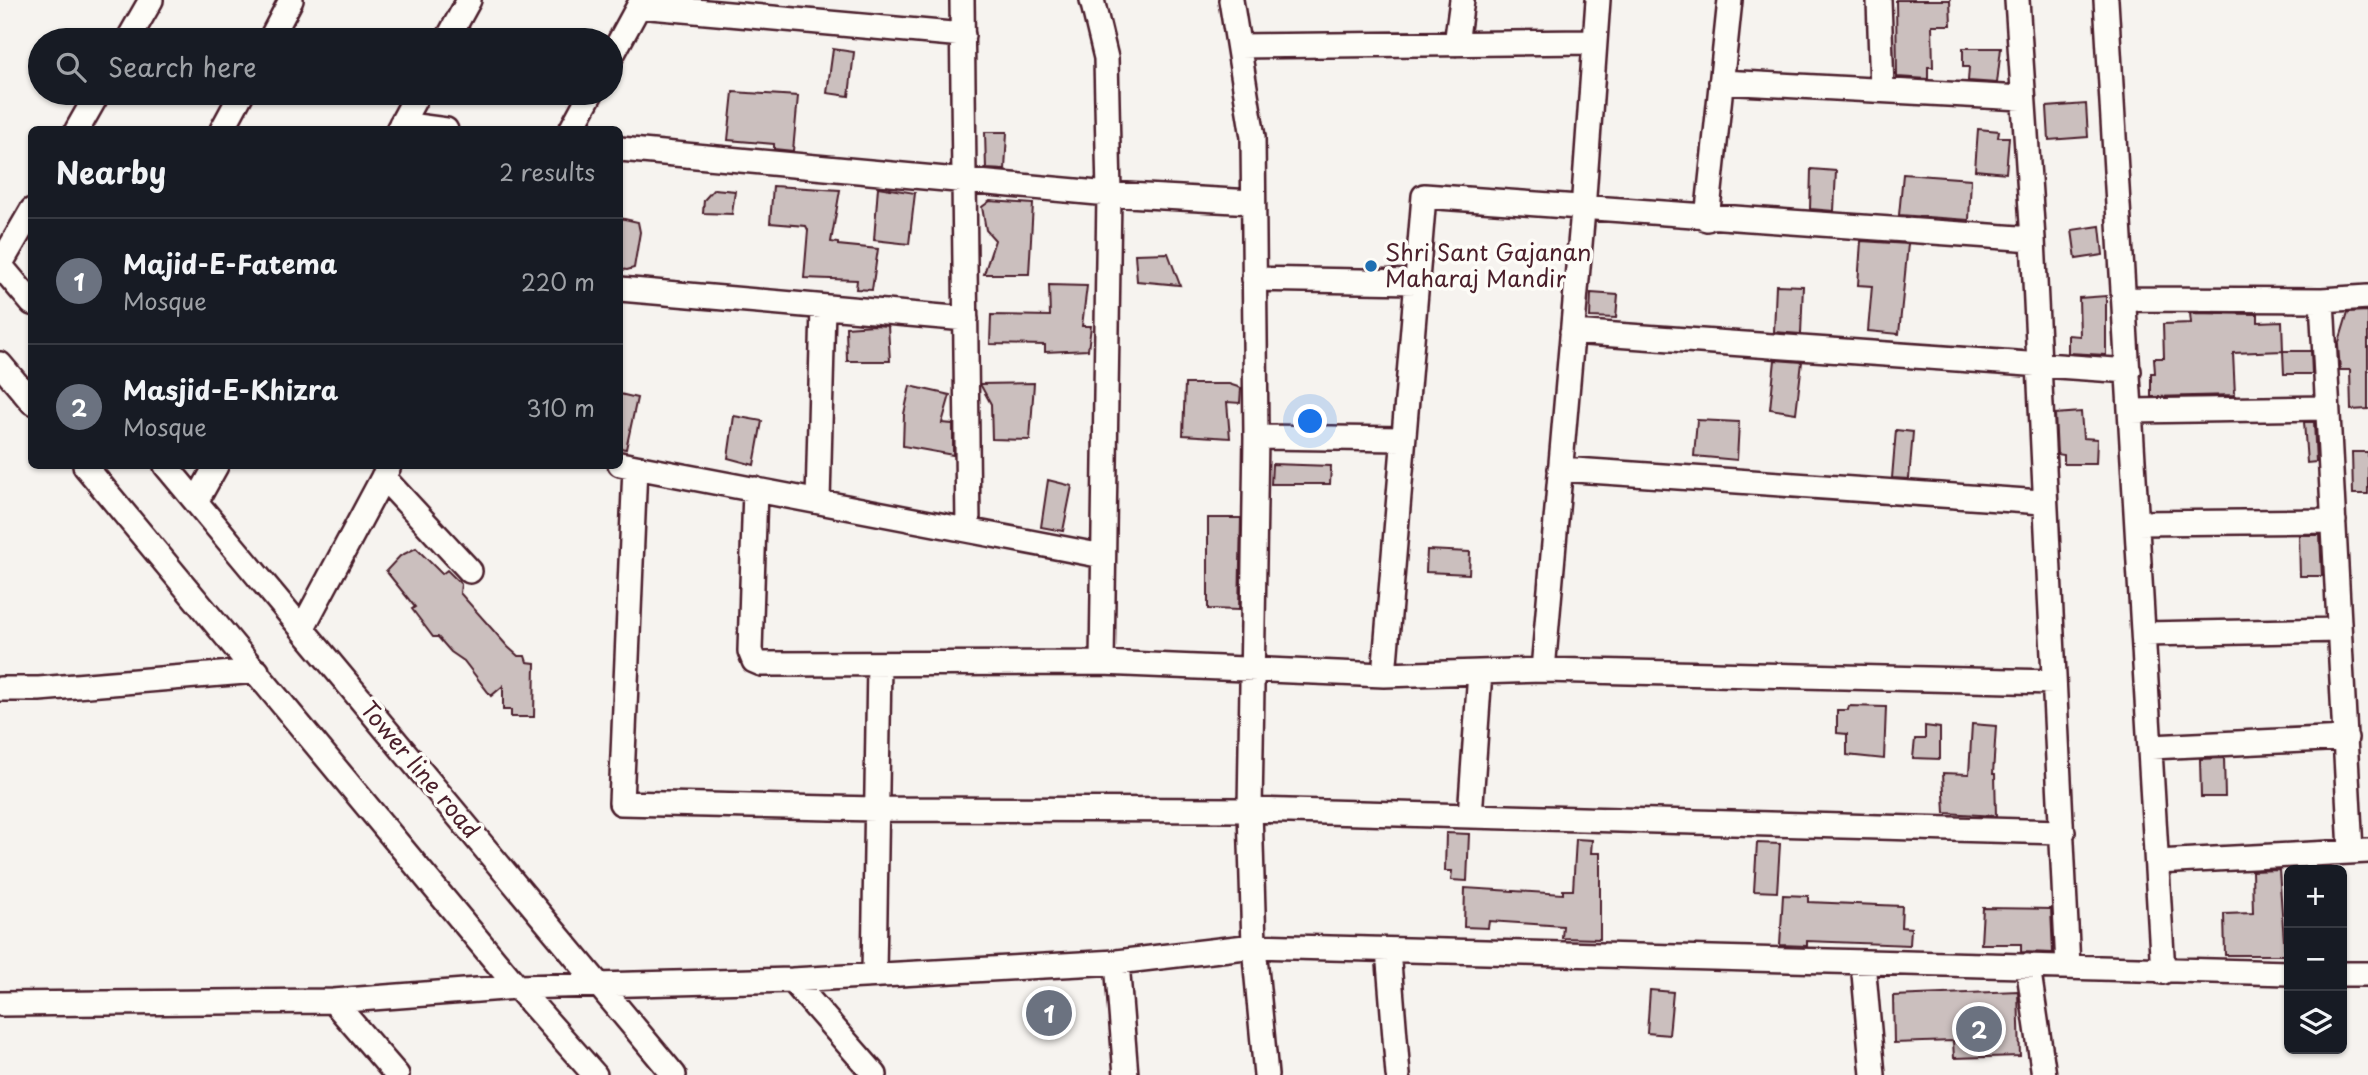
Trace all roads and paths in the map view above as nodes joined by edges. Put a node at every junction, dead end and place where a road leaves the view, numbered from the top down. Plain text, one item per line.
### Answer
1 (151, 0) edge
2 (292, 0) edge
3 (469, 0) edge
4 (962, 0) edge
5 (1092, 0) edge
6 (1231, 0) edge
7 (1462, 0) edge
8 (1598, 0) edge
9 (1730, 0) edge
10 (1879, 0) edge
11 (2017, 0) edge
12 (2106, 0) edge
13 (640, 3) edge
14 (135, 28) edge
15 (277, 28) edge
16 (454, 28) edge
17 (623, 35) edge
18 (963, 35) junction
19 (1593, 43) junction
20 (1456, 44) junction
21 (1238, 46) junction
22 (1721, 82) junction
23 (1882, 90) junction
24 (2022, 98) junction
25 (91, 105) edge
26 (236, 105) edge
27 (412, 105) edge
28 (585, 105) edge
29 (79, 126) edge
30 (224, 126) edge
31 (401, 126) edge
32 (573, 126) edge
33 (623, 149) edge
34 (965, 180) junction
35 (1109, 194) junction
36 (1254, 202) junction
37 (1583, 210) junction
38 (28, 217) edge
39 (1707, 219) junction
40 (2033, 239) junction
41 (0, 265) edge
42 (1254, 279) junction
43 (1416, 282) junction
44 (623, 289) edge
45 (2368, 297) edge
46 (28, 298) edge
47 (2125, 299) junction
48 (2322, 300) junction
49 (823, 307) junction
50 (966, 319) junction
51 (1572, 332) junction
52 (0, 364) edge
53 (2037, 365) junction
54 (2129, 370) junction
55 (28, 397) edge
56 (2326, 408) junction
57 (2132, 411) junction
58 (1255, 438) junction
59 (1402, 439) junction
60 (627, 466) edge
61 (88, 469) edge
62 (168, 469) edge
63 (214, 469) edge
64 (1560, 469) junction
65 (386, 471) edge
66 (755, 489) junction
67 (818, 501) junction
68 (196, 502) junction
69 (2043, 502) junction
70 (2334, 521) junction
71 (2137, 523) junction
72 (968, 528) junction
73 (1103, 556) junction
74 (470, 570) dead end
75 (302, 629) junction
76 (2339, 630) junction
77 (2144, 634) junction
78 (1101, 663) junction
79 (879, 664) junction
80 (1250, 670) junction
81 (1543, 670) junction
82 (257, 671) junction
83 (1480, 672) junction
84 (1384, 675) junction
85 (2053, 682) junction
86 (0, 689) edge
87 (2346, 738) junction
88 (2151, 747) junction
89 (875, 809) junction
90 (1250, 810) junction
91 (1471, 816) junction
92 (2063, 832) junction
93 (2360, 851) edge
94 (2157, 862) junction
95 (1254, 946) junction
96 (1388, 950) junction
97 (1116, 962) junction
98 (1863, 962) junction
99 (2028, 966) junction
100 (2068, 967) junction
101 (2163, 972) junction
102 (2284, 973) edge
103 (874, 974) junction
104 (2347, 974) edge
105 (2368, 974) edge
106 (792, 980) junction
107 (599, 984) junction
108 (517, 987) junction
109 (332, 1001) junction
110 (0, 1004) edge
111 (397, 1075) edge
112 (595, 1075) edge
113 (674, 1075) edge
114 (875, 1075) edge
115 (1126, 1075) edge
116 (1266, 1075) edge
117 (1398, 1075) edge
118 (1874, 1075) edge
119 (2044, 1075) edge

1 - 14 street
2 - 15 street
3 - 16 street
4 - 18 street
5 - 35 street
6 - 21 street
7 - 20 street
8 - 19 street
9 - 22 street
10 - 23 street
11 - 24 street
12 - 47 street
13 - 17 street
13 - 18 street
18 - 34 street
19 - 20 street
19 - 37 street
20 - 21 street
21 - 36 street
22 - 23 street
22 - 39 street
23 - 24 street
24 - 40 street
25 - 29 street
26 - 30 street
27 - 31 street
28 - 32 street
33 - 34 street
34 - 35 street
34 - 50 street
35 - 36 street
35 - 73 street
36 - 42 street
37 - 39 street
37 - 43 street
37 - 51 street
38 - 41 street
39 - 40 street
40 - 53 street
41 - 46 street
42 - 43 street
42 - 58 street
43 - 59 street
44 - 49 street
45 - 48 street
47 - 48 street
47 - 54 street
48 - 56 street
49 - 50 street
49 - 67 street
50 - 72 street
51 - 53 street
51 - 64 street
52 - 55 street
53 - 54 street
53 - 69 street
54 - 57 street
56 - 57 street
56 - 70 street
57 - 71 street
58 - 59 street
58 - 80 street
59 - 84 street
60 - 66 street
60 - 89 street
61 - 82 street
62 - 68 street, Tower line road
63 - 68 street
64 - 69 street
64 - 81 street
65 - 74 street
65 - 75 street
66 - 67 street
66 - 79 street
67 - 72 street
68 - 75 street, Tower line road
69 - 85 street
70 - 71 street
70 - 76 street
71 - 77 street
72 - 73 street
73 - 78 street
75 - 107 street, Tower line road
76 - 77 street
76 - 87 street
77 - 88 street
78 - 79 street
78 - 80 street
79 - 89 street
80 - 84 street
80 - 90 street
81 - 83 street
81 - 85 street
82 - 86 street
82 - 108 street
83 - 84 street
83 - 91 street
85 - 92 street
87 - 88 street
87 - 93 street
88 - 94 street
89 - 90 street
89 - 103 street
90 - 91 street
90 - 95 street
91 - 92 street
92 - 100 street
93 - 94 street
94 - 101 street
95 - 96 street
95 - 97 street
95 - 116 street
96 - 98 street
96 - 117 street
97 - 103 street
97 - 115 street
98 - 99 street
98 - 118 street
99 - 100 street
99 - 119 street
100 - 101 street
101 - 102 street
103 - 106 street
104 - 105 street
106 - 107 street
106 - 114 street
107 - 108 street
107 - 113 street, Tower line road
108 - 109 street
108 - 112 street
109 - 110 street
109 - 111 street

